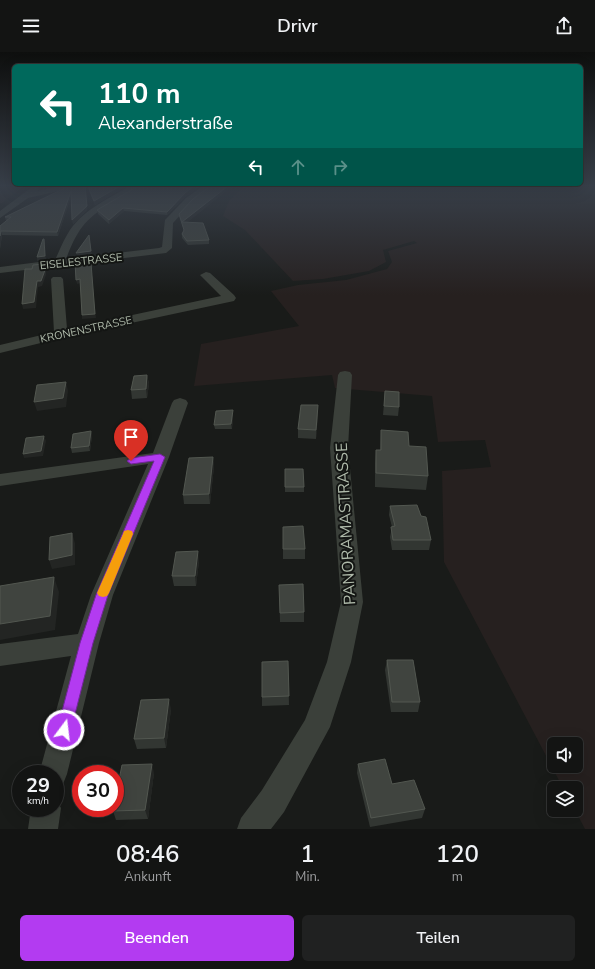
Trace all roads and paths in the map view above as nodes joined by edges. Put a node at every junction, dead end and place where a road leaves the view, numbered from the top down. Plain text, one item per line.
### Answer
1 (80, 222) edge
2 (168, 222) edge
3 (60, 264) junction
4 (0, 270) edge
5 (206, 275) dead end
6 (57, 279) dead end
7 (60, 334) junction
8 (0, 349) edge
9 (345, 375) dead end
10 (180, 403) dead end
11 (160, 457) junction
12 (0, 480) edge
13 (87, 643) junction
14 (0, 654) edge
15 (55, 765) edge
16 (45, 817) edge
17 (43, 829) edge
18 (252, 829) edge

1 - 3 street
2 - 3 street, EISELESTRASSE
3 - 4 street, EISELESTRASSE
5 - 7 street, KRONENSTRASSE
6 - 7 street
7 - 8 street, KRONENSTRASSE
9 - 18 street, PANORAMASTRASSE
10 - 11 street
11 - 12 street
11 - 13 street
13 - 14 street
13 - 15 street
16 - 17 street

